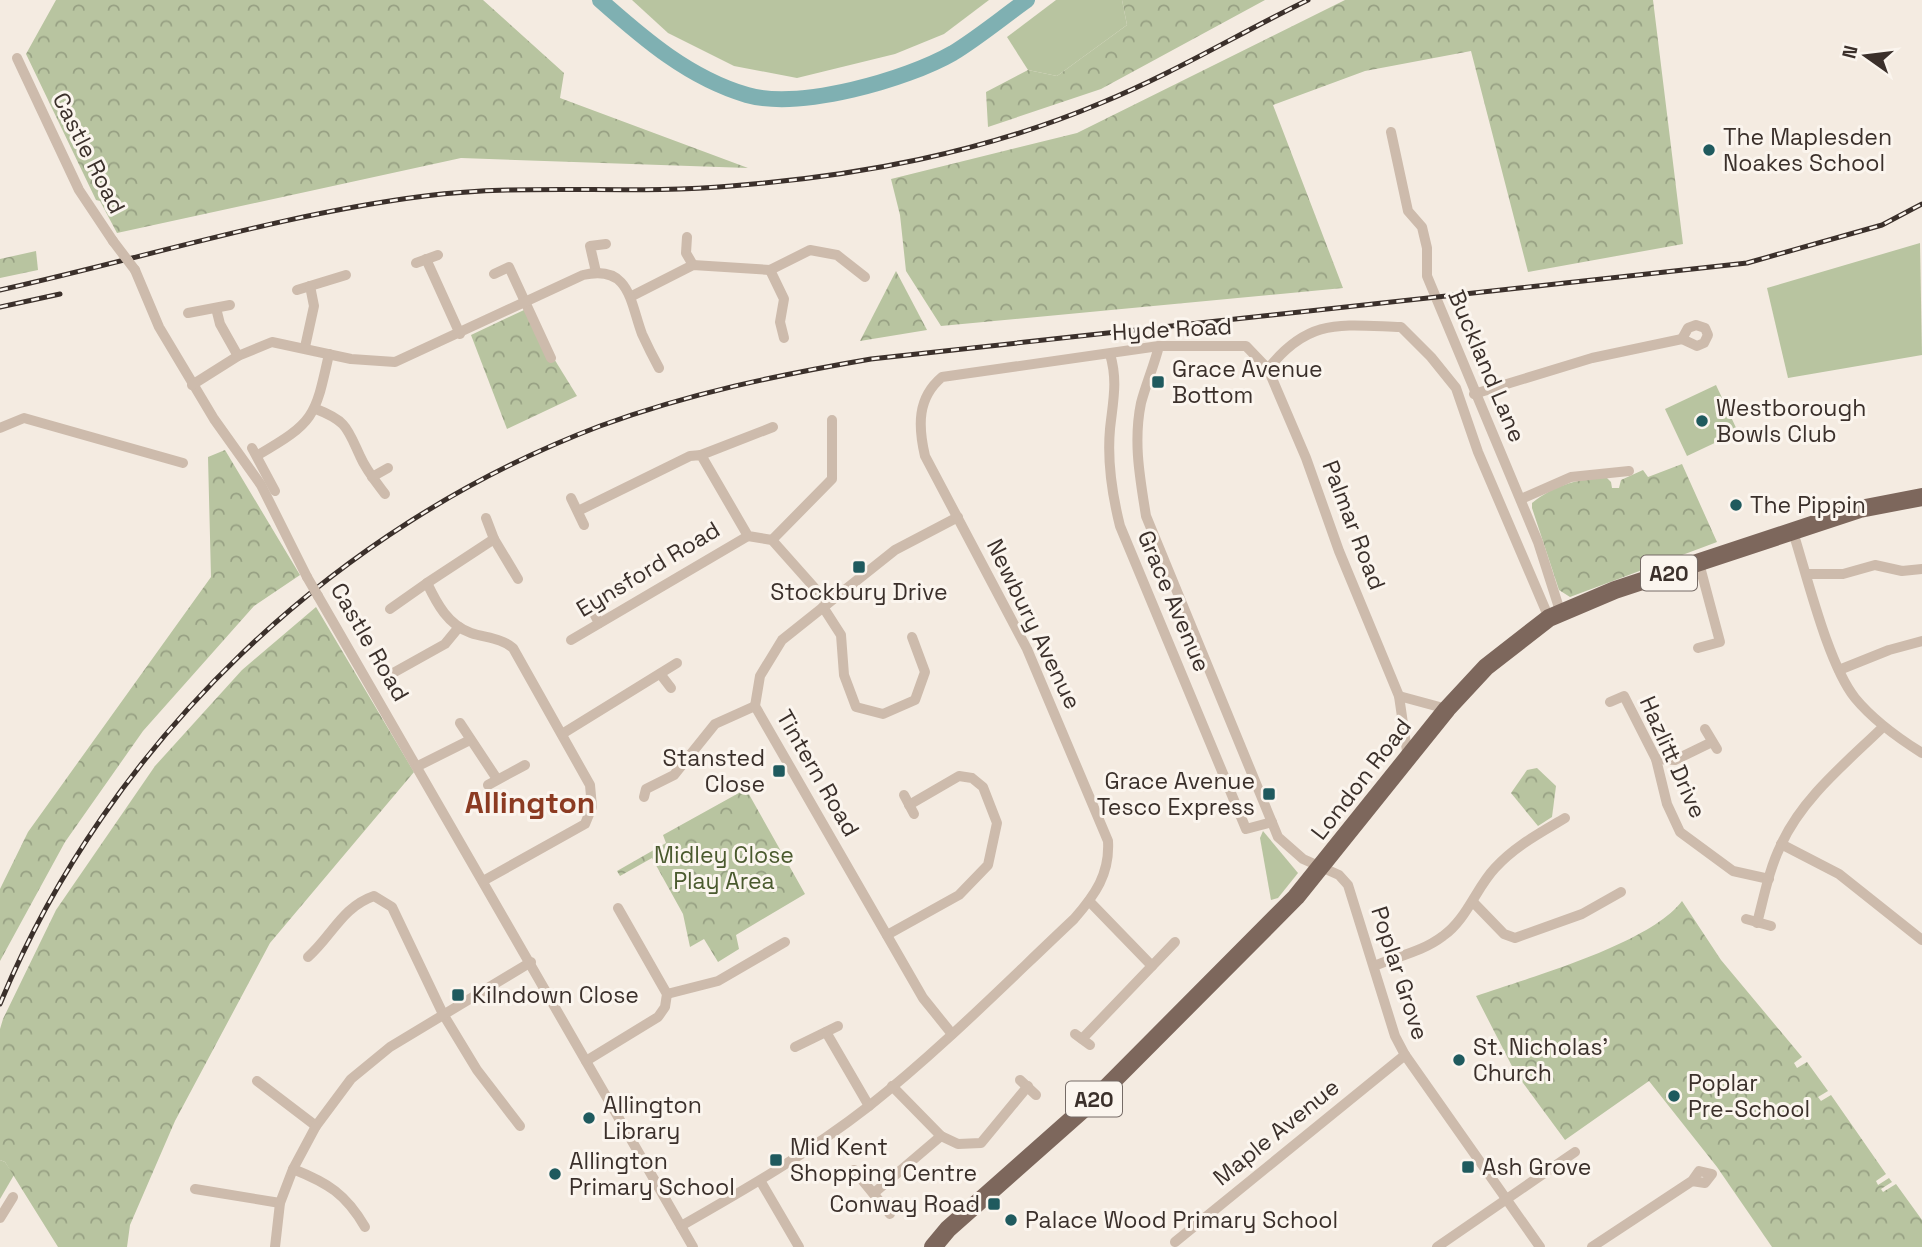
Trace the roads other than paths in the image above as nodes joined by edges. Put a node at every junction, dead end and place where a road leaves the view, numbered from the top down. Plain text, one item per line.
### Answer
1 (17, 58) dead end
2 (1391, 132) dead end
3 (688, 237) dead end
4 (606, 244) dead end
5 (438, 255) dead end
6 (860, 255) dead end
7 (693, 265) junction
8 (852, 266) junction
9 (770, 270) junction
10 (596, 272) junction
11 (494, 274) dead end
12 (346, 275) dead end
13 (866, 277) dead end
14 (310, 286) junction
15 (297, 289) dead end
16 (632, 296) junction
17 (525, 304) junction
18 (229, 305) dead end
19 (216, 308) junction
20 (188, 313) dead end
21 (460, 334) junction
22 (784, 338) dead end
23 (1682, 339) dead end
24 (1159, 346) junction
25 (305, 347) junction
26 (329, 354) junction
27 (1110, 354) junction
28 (238, 356) junction
29 (551, 358) dead end
30 (660, 369) dead end
31 (1268, 369) junction
32 (948, 375) joint
33 (192, 385) junction
34 (1474, 394) junction
35 (316, 409) junction
36 (832, 420) dead end
37 (0, 428) edge
38 (773, 428) dead end
39 (701, 455) junction
40 (183, 463) dead end
41 (388, 468) dead end
42 (1629, 471) dead end
43 (1616, 472) junction
44 (372, 477) junction
45 (1616, 486) dead end
46 (275, 491) dead end
47 (385, 494) dead end
48 (1922, 497) edge
49 (571, 498) dead end
50 (1521, 499) junction
51 (578, 511) junction
52 (958, 517) junction
53 (486, 518) dead end
54 (583, 525) dead end
55 (1793, 532) junction
56 (748, 536) junction
57 (494, 539) junction
58 (772, 540) junction
59 (1699, 563) junction
60 (1922, 569) edge
61 (1807, 574) junction
62 (518, 579) dead end
63 (427, 583) junction
64 (825, 605) junction
65 (390, 609) dead end
66 (592, 610) dead end
67 (1555, 616) junction
68 (599, 623) junction
69 (459, 627) junction
70 (912, 637) dead end
71 (571, 640) dead end
72 (1922, 641) edge
73 (1698, 648) dead end
74 (677, 663) dead end
75 (1839, 670) junction
76 (393, 673) dead end
77 (661, 675) junction
78 (671, 688) dead end
79 (1399, 696) junction
80 (1610, 702) dead end
81 (755, 706) junction
82 (1447, 709) junction
83 (460, 723) dead end
84 (1883, 727) junction
85 (1705, 729) dead end
86 (562, 734) junction
87 (470, 740) junction
88 (1922, 753) edge
89 (1408, 758) junction
90 (1656, 759) junction
91 (525, 765) dead end
92 (418, 766) junction
93 (644, 797) dead end
94 (909, 805) dead end
95 (1565, 818) dead end
96 (1272, 822) junction
97 (1781, 844) junction
98 (1321, 869) junction
99 (1769, 879) junction
100 (483, 881) junction
101 (1622, 892) dead end
102 (1089, 901) junction
103 (1473, 902) junction
104 (618, 908) dead end
105 (1771, 926) dead end
106 (887, 934) junction
107 (1922, 940) edge
108 (785, 942) dead end
109 (1175, 942) dead end
110 (308, 957) dead end
111 (531, 962) junction
112 (1152, 966) junction
113 (1374, 966) junction
114 (667, 994) junction
115 (443, 1014) junction
116 (838, 1026) dead end
117 (826, 1032) junction
118 (952, 1034) junction
119 (1082, 1039) dead end
120 (795, 1047) dead end
121 (1405, 1055) junction
122 (586, 1061) junction
123 (257, 1081) dead end
124 (892, 1086) junction
125 (1036, 1095) dead end
126 (869, 1106) junction
127 (316, 1126) junction
128 (520, 1126) dead end
129 (941, 1136) junction
130 (1575, 1152) dead end
131 (293, 1169) junction
132 (854, 1170) dead end
133 (1692, 1181) dead end
134 (761, 1182) junction
135 (195, 1189) dead end
136 (874, 1193) junction
137 (13, 1197) dead end
138 (1507, 1200) junction
139 (280, 1203) junction
140 (890, 1214) dead end
141 (0, 1218) edge
142 (681, 1226) junction
143 (365, 1227) dead end
144 (1175, 1242) dead end
145 (275, 1247) edge
146 (693, 1247) edge
147 (799, 1247) edge
148 (933, 1247) edge
149 (1437, 1247) edge
150 (1540, 1247) edge
151 (1592, 1247) edge

1 - 33 street, Castle Road, bridge
2 - 34 street, Buckland Lane
3 - 7 street
4 - 10 street
5 - 21 street
6 - 8 street
7 - 9 street
7 - 16 street
8 - 9 street
8 - 13 street
9 - 22 street
10 - 16 street
10 - 17 street
11 - 17 street
12 - 14 street
14 - 15 street
14 - 25 street
16 - 30 street
17 - 21 street
17 - 29 street
18 - 19 street
19 - 20 street
19 - 28 street
21 - 26 street
23 - 34 street
24 - 27 street, Hyde Road
24 - 31 street, Hyde Road
24 - 96 street, Grace Avenue
25 - 26 street
25 - 28 street
26 - 35 street
27 - 32 street, Hyde Road
27 - 96 street, Grace Avenue
28 - 33 street
31 - 67 street, Buckland Lane
31 - 79 street, Palmar Road
32 - 52 street, Newbury Avenue
33 - 92 street, Castle Road, bridge
34 - 50 street, Buckland Lane
35 - 44 street
35 - 46 street
36 - 58 street
37 - 40 street
38 - 39 street
39 - 51 street
39 - 56 street
41 - 44 street
42 - 43 street
43 - 45 street
43 - 50 street
44 - 47 street
48 - 55 main road, London Road / A20
49 - 51 street
50 - 67 street, Buckland Lane
51 - 54 street
52 - 64 street, Tintern Road
52 - 102 street, Newbury Avenue
53 - 57 street
55 - 59 main road, London Road / A20
55 - 61 street
56 - 58 street
56 - 68 street, Eynsford Road
57 - 62 street
57 - 63 street
58 - 64 street
59 - 67 main road, London Road / A20
59 - 73 street
60 - 61 street
61 - 75 street
63 - 65 street
63 - 69 street
64 - 70 street
64 - 81 street, Tintern Road
66 - 68 street
67 - 82 main road, London Road / A20
68 - 71 street, Eynsford Road
69 - 76 street
69 - 86 street
72 - 75 street
74 - 77 street
75 - 84 street
77 - 78 street
77 - 86 street
79 - 82 street
79 - 89 street, Palmar Road
80 - 90 street, Hazlitt Drive
81 - 93 street
81 - 106 street, Tintern Road
82 - 89 main road, London Road / A20
83 - 87 street
84 - 88 street
84 - 97 street
85 - 90 street
86 - 100 street
87 - 91 street
87 - 92 street
89 - 98 main road, London Road / A20
90 - 99 street, Hazlitt Drive
92 - 100 street, Castle Road
94 - 106 street
95 - 103 street
96 - 98 street, Grace Avenue
97 - 99 street
97 - 107 street
98 - 113 street, Poplar Grove
98 - 148 main road, London Road / A20
99 - 105 street
100 - 111 street, Castle Road
101 - 103 street
102 - 112 street
102 - 118 street, Newbury Avenue
103 - 113 street
104 - 114 street
106 - 118 street, Tintern Road
108 - 114 street
109 - 112 street
110 - 115 street
111 - 115 street
111 - 122 street, Castle Road
112 - 119 street
113 - 121 street, Poplar Grove
114 - 122 street
115 - 127 street
115 - 128 street
116 - 117 street
117 - 120 street
117 - 126 street
118 - 124 street, Newbury Avenue
121 - 138 street, Poplar Grove
121 - 144 street, Maple Avenue
122 - 142 street, Castle Road
123 - 127 street
124 - 126 street, Newbury Avenue
124 - 129 street
125 - 129 street
126 - 134 street, Newbury Avenue
127 - 131 street
129 - 136 street
130 - 138 street
131 - 139 street
131 - 143 street
132 - 136 street
133 - 151 street
134 - 142 street, Newbury Avenue
134 - 147 street
135 - 139 street
136 - 140 street
137 - 141 street
138 - 149 street
138 - 150 street, Poplar Grove
139 - 145 street
142 - 146 street, Castle Road

